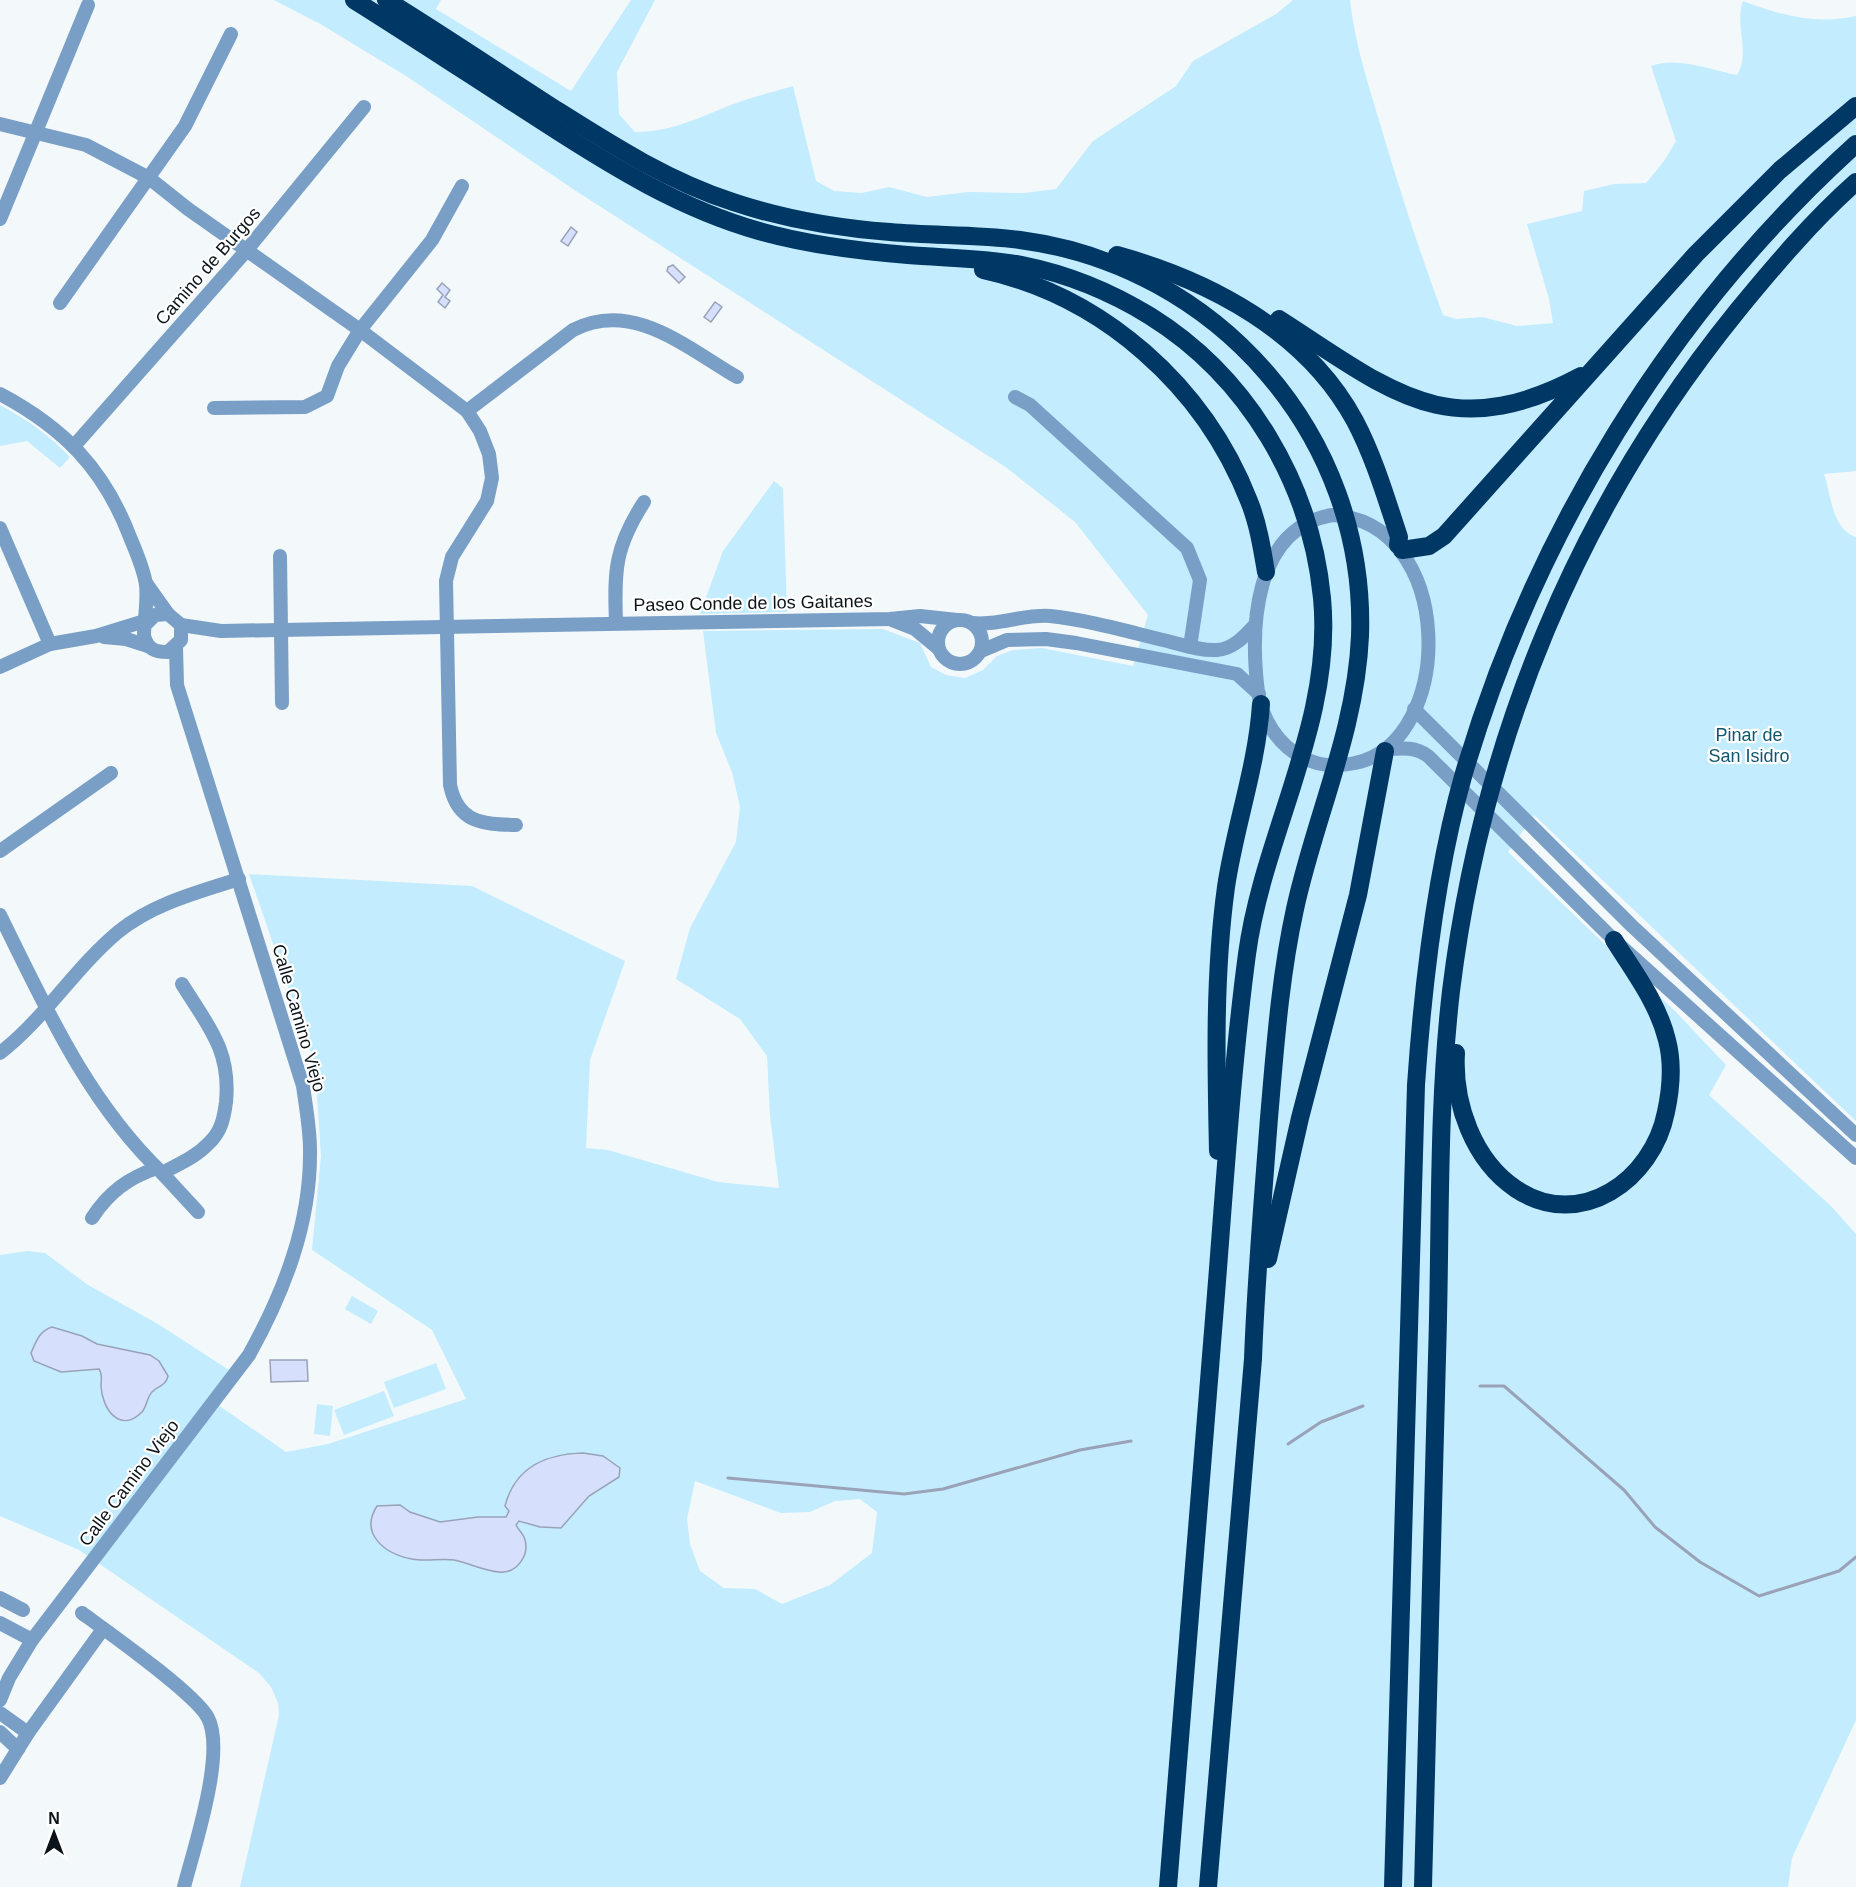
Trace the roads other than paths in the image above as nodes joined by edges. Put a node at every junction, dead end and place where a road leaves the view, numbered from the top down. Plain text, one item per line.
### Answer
1 (354, 0) edge
2 (387, 0) edge
3 (88, 5) dead end
4 (231, 34) dead end
5 (364, 106) dead end
6 (1856, 106) edge
7 (0, 124) edge
8 (38, 132) junction
9 (1856, 144) edge
10 (149, 178) junction
11 (1856, 182) edge
12 (462, 186) dead end
13 (0, 219) edge
14 (1058, 246) junction
15 (246, 251) junction
16 (944, 258) junction
17 (1176, 275) junction
18 (60, 303) dead end
19 (360, 330) junction
20 (1591, 371) junction
21 (737, 377) dead end
22 (0, 394) edge
23 (1015, 397) dead end
24 (214, 408) dead end
25 (467, 411) junction
26 (74, 446) junction
27 (644, 502) dead end
28 (0, 528) edge
29 (1400, 547) junction
30 (280, 556) dead end
31 (1266, 572) junction
32 (146, 583) junction
33 (168, 614) junction
34 (890, 619) junction
35 (957, 620) junction
36 (616, 622) junction
37 (146, 623) junction
38 (973, 623) junction
39 (181, 625) junction
40 (1255, 625) junction
41 (445, 627) junction
42 (281, 630) junction
43 (221, 632) junction
44 (96, 636) junction
45 (50, 644) junction
46 (177, 646) junction
47 (1190, 647) junction
48 (938, 648) junction
49 (152, 649) junction
50 (981, 651) junction
51 (0, 667) edge
52 (177, 685) junction
53 (1260, 699) junction
54 (282, 703) dead end
55 (1414, 709) junction
56 (1383, 752) junction
57 (111, 773) dead end
58 (1487, 796) junction
59 (516, 825) dead end
60 (0, 851) edge
61 (239, 879) junction
62 (0, 915) edge
63 (1614, 940) junction
64 (182, 984) dead end
65 (47, 1011) junction
66 (0, 1053) edge
67 (1856, 1135) edge
68 (1856, 1158) edge
69 (160, 1170) junction
70 (1223, 1207) junction
71 (198, 1212) dead end
72 (92, 1218) dead end
73 (1253, 1359) junction
74 (0, 1598) edge
75 (23, 1610) dead end
76 (82, 1613) dead end
77 (0, 1623) edge
78 (104, 1629) junction
79 (32, 1640) junction
80 (4, 1682) edge
81 (0, 1700) edge
82 (0, 1713) edge
83 (0, 1732) edge
84 (28, 1733) junction
85 (18, 1749) junction
86 (0, 1778) edge
87 (184, 1887) edge
88 (1168, 1887) edge
89 (1208, 1887) edge
90 (1393, 1887) edge
91 (1423, 1887) edge

1 - 16 highway
2 - 14 highway
3 - 8 street
4 - 10 street
5 - 15 street, Camino de Burgos
6 - 20 highway
7 - 8 street
8 - 10 street
8 - 13 street
9 - 90 highway
10 - 15 street
10 - 18 street
11 - 58 highway
12 - 19 street
14 - 17 highway
14 - 73 highway
15 - 19 street
15 - 26 street, Camino de Burgos
16 - 31 highway
16 - 70 highway
17 - 20 highway
17 - 29 highway
19 - 24 street
19 - 25 street
20 - 29 highway
21 - 25 street
22 - 26 street
23 - 47 street
25 - 41 street
26 - 32 street
27 - 36 street, Paseo Conde de los Gaitanes
28 - 45 street
29 - 31 street
29 - 55 street
30 - 42 street
31 - 40 street
32 - 33 street
32 - 37 street
33 - 37 street
33 - 39 street
34 - 35 street, Paseo Conde de los Gaitanes
34 - 36 street, Paseo Conde de los Gaitanes
34 - 48 street, Paseo Conde de los Gaitanes
35 - 38 street
35 - 48 street
36 - 41 street, Paseo Conde de los Gaitanes
37 - 44 street
37 - 49 street
38 - 47 street
38 - 50 street
39 - 43 street, Paseo Conde de los Gaitanes
39 - 46 street
40 - 47 street
40 - 53 street
41 - 42 street, Paseo Conde de los Gaitanes
41 - 59 street
42 - 43 street, Paseo Conde de los Gaitanes
42 - 54 street
43 - 46 street, Paseo Conde de los Gaitanes
44 - 45 street
44 - 49 street
45 - 51 street
46 - 49 street
46 - 52 street, Calle Camino Viejo
48 - 50 street
49 - 52 street, Calle Camino Viejo
50 - 53 street
52 - 61 street, Calle Camino Viejo
53 - 56 street
53 - 70 highway
55 - 56 street
55 - 67 street
56 - 63 street
56 - 73 highway
57 - 60 street
58 - 63 highway
58 - 91 highway
61 - 65 street
61 - 79 street, Calle Camino Viejo
62 - 65 street
63 - 68 street
64 - 69 street
65 - 66 street
65 - 69 street
69 - 71 street
69 - 72 street
70 - 88 highway
73 - 89 highway
74 - 75 street
76 - 78 street
77 - 79 street
78 - 84 street
78 - 87 street
79 - 80 street, Calle Camino Viejo
80 - 81 street, Calle Camino Viejo
82 - 84 street
83 - 85 street
84 - 85 street
85 - 86 street

